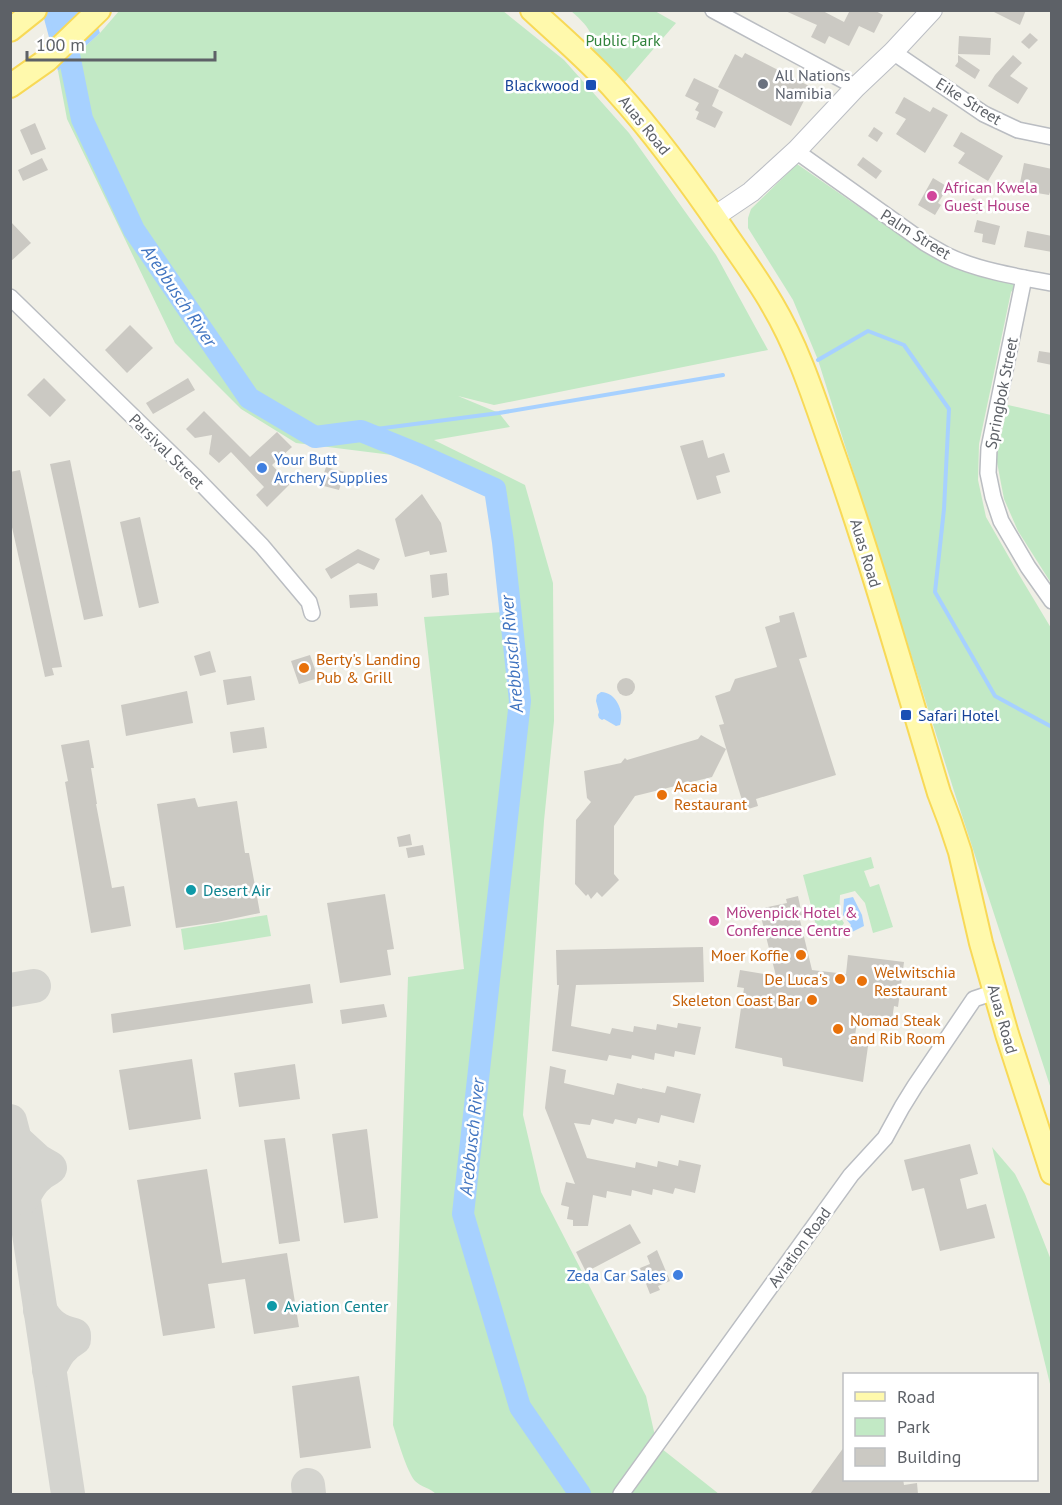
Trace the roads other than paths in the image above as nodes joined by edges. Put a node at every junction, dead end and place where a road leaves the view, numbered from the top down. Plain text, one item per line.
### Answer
1 (532, 10) edge
2 (713, 10) edge
3 (932, 10) edge
4 (98, 12) edge
5 (33, 13) edge
6 (10, 30) edge
7 (893, 52) junction
8 (10, 86) edge
9 (856, 87) junction
10 (1052, 137) edge
11 (796, 151) junction
12 (714, 217) junction
13 (1024, 278) junction
14 (1052, 284) edge
15 (10, 297) edge
16 (1052, 601) edge
17 (312, 613) dead end
18 (984, 995) junction
19 (1052, 1173) edge
20 (621, 1494) edge

1 - 12 main road, Auas Road
2 - 9 street
3 - 7 street
4 - 8 main road
5 - 6 main road
7 - 9 street
7 - 10 street, Eike Street
9 - 11 street
11 - 12 street
11 - 13 street, Palm Street
12 - 18 main road, Auas Road
13 - 14 street, Palm Street
13 - 16 street, Springbok Street
15 - 17 street, Parsival Street
18 - 19 main road, Auas Road
18 - 20 street, Aviation Road

